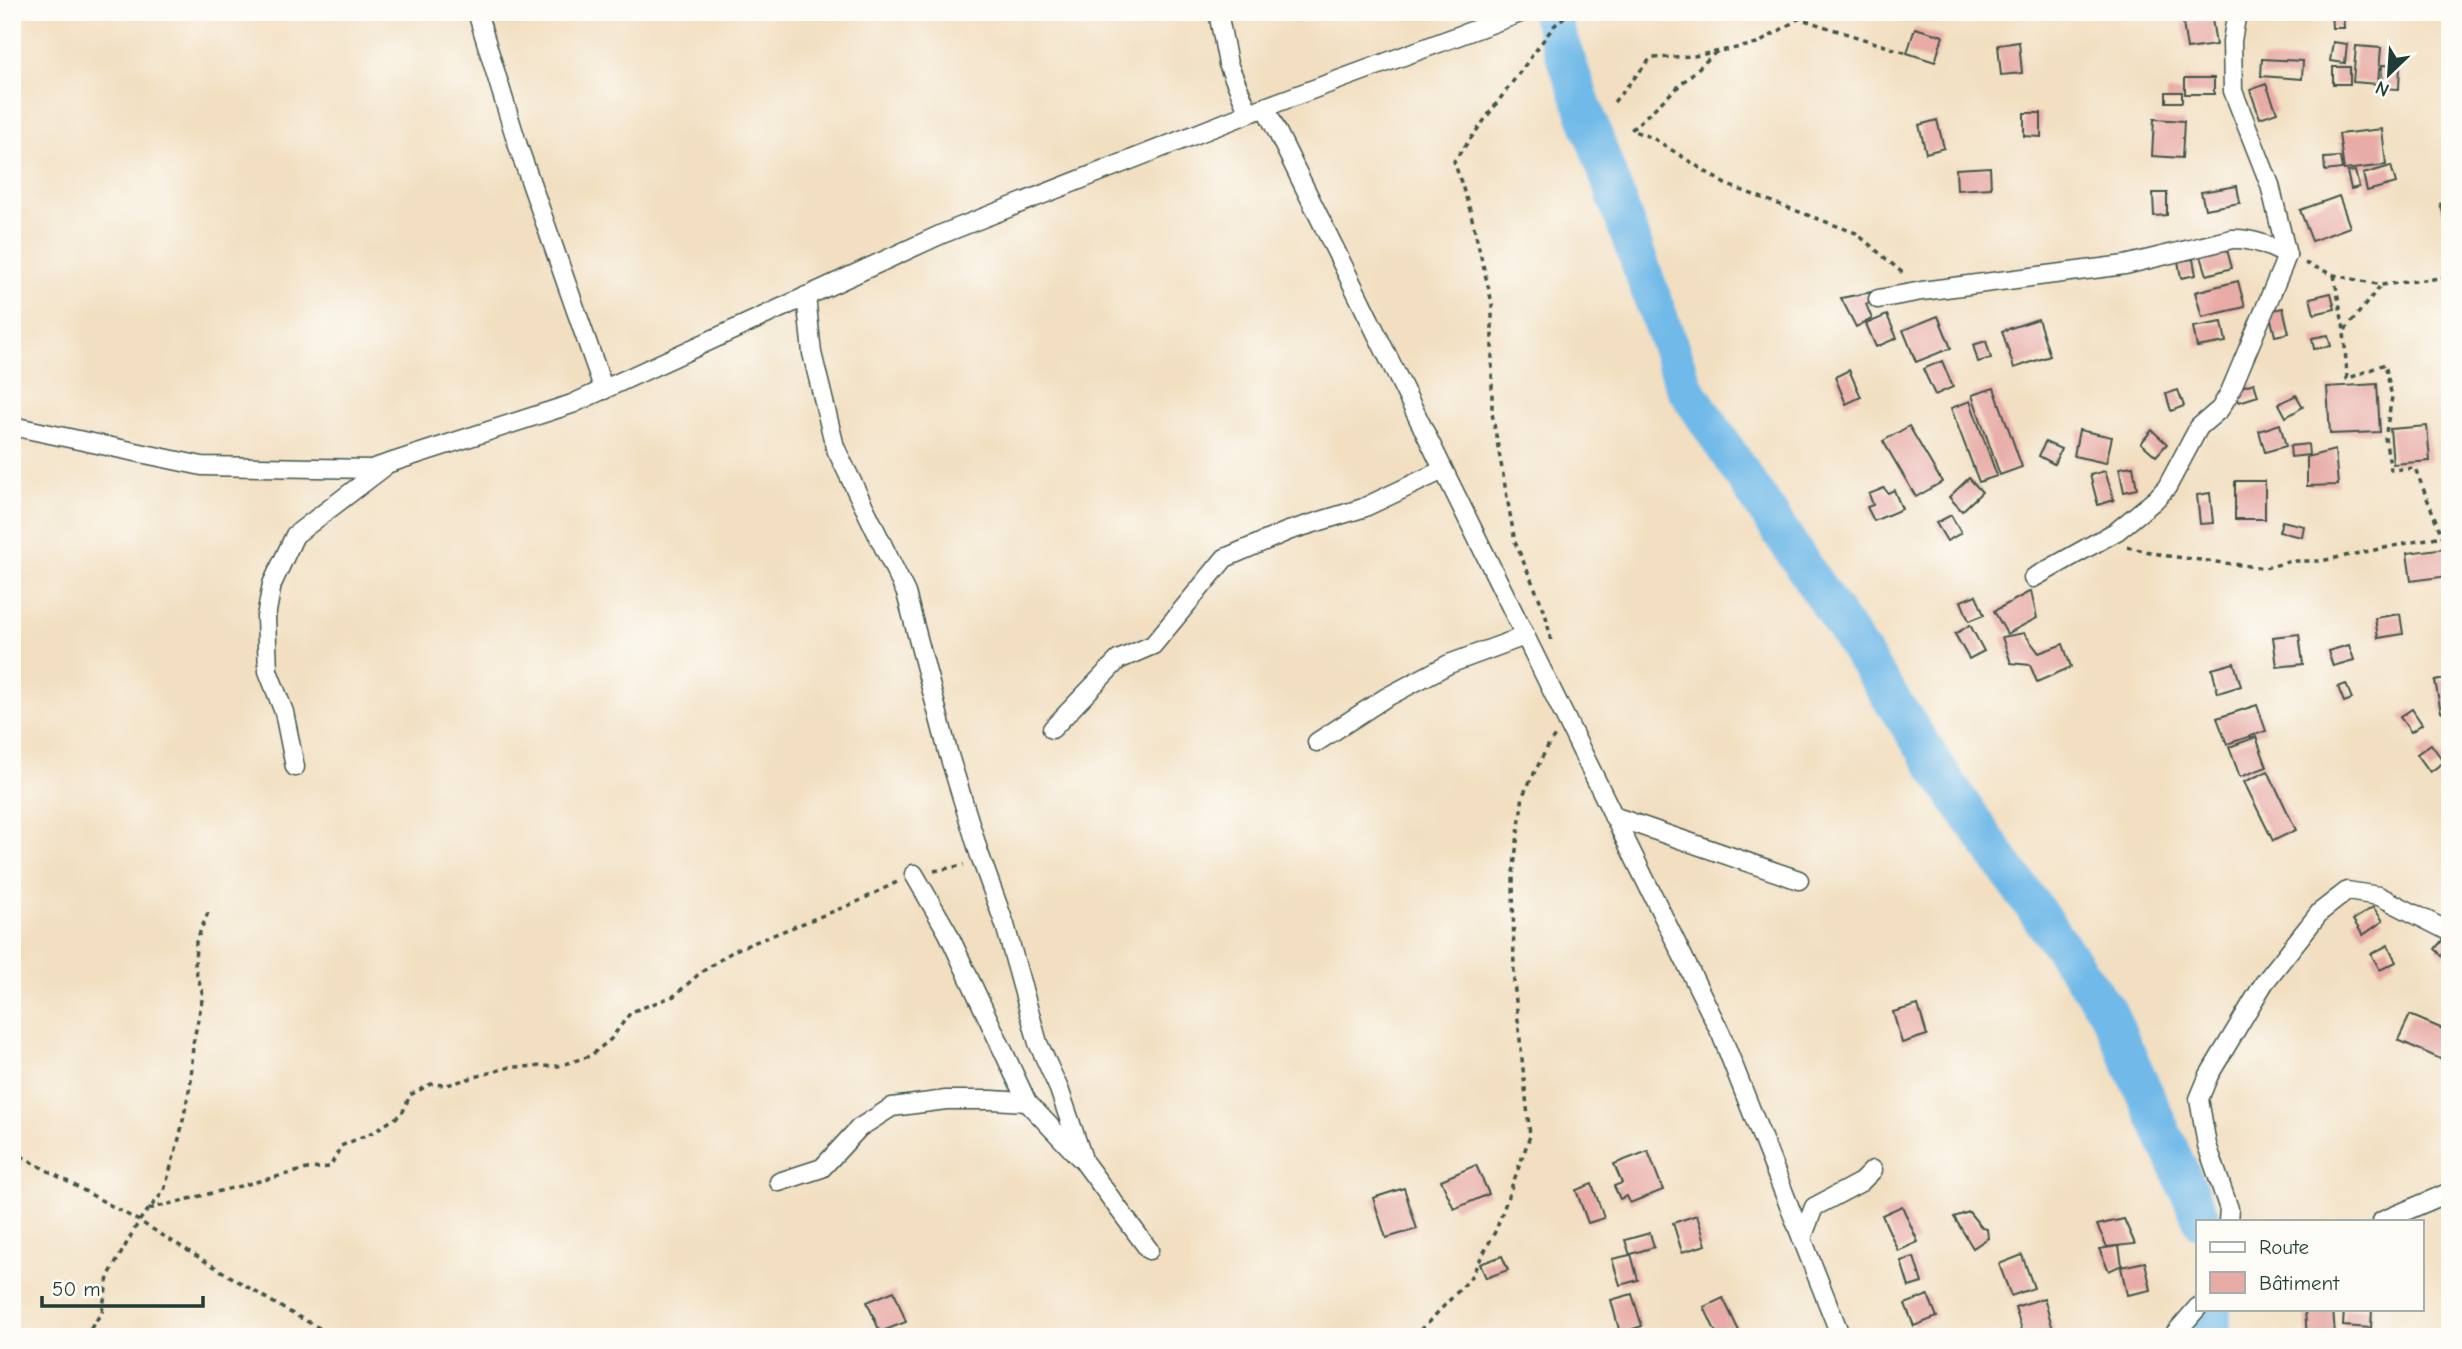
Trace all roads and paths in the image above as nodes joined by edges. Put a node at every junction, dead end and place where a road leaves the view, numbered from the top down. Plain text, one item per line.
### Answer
1 (477, 12) edge
2 (1218, 12) edge
3 (1523, 12) edge
4 (1570, 12) edge
5 (1766, 12) edge
6 (1810, 12) edge
7 (2237, 12) edge
8 (1801, 19) junction
9 (1716, 52) junction
10 (1907, 53) dead end
11 (1614, 102) dead end
12 (1257, 110) junction
13 (2287, 255) junction
14 (2334, 275) junction
15 (2450, 277) edge
16 (2381, 285) junction
17 (1922, 290) junction
18 (806, 296) junction
19 (1878, 299) dead end
20 (2344, 330) junction
21 (604, 390) junction
22 (12, 426) edge
23 (388, 464) junction
24 (1443, 470) junction
25 (2442, 536) junction
26 (2450, 540) edge
27 (2100, 541) junction
28 (2033, 578) dead end
29 (1524, 636) junction
30 (1551, 640) dead end
31 (1566, 722) junction
32 (1052, 729) dead end
33 (1317, 742) dead end
34 (295, 767) dead end
35 (1613, 816) junction
36 (979, 853) junction
37 (914, 874) junction
38 (1799, 880) dead end
39 (209, 909) dead end
40 (2450, 932) edge
41 (1027, 1102) junction
42 (12, 1151) edge
43 (1084, 1162) junction
44 (1873, 1170) dead end
45 (779, 1182) dead end
46 (2450, 1192) edge
47 (149, 1209) junction
48 (2228, 1220) edge
49 (2384, 1220) edge
50 (139, 1221) junction
51 (1802, 1238) junction
52 (1149, 1250) dead end
53 (2196, 1309) edge
54 (85, 1337) edge
55 (336, 1337) edge
56 (1414, 1337) edge
57 (1841, 1337) edge
58 (2172, 1337) edge

1 - 21 street
2 - 12 street
3 - 12 street
4 - 30 path
5 - 8 path
6 - 8 path
7 - 13 street
8 - 9 path
8 - 10 path
9 - 11 path
9 - 17 path
12 - 18 street
12 - 24 street
13 - 14 path
13 - 17 street
13 - 27 street
14 - 16 path
14 - 20 path
15 - 16 path
16 - 20 path
17 - 19 street
18 - 21 street
18 - 36 street
20 - 25 path
21 - 23 street
22 - 23 street
23 - 34 street
24 - 29 street
24 - 32 street
25 - 26 path
25 - 27 path
27 - 28 street
29 - 31 street
29 - 33 street
31 - 35 street
31 - 56 path
35 - 38 street
35 - 51 street
36 - 37 path
36 - 43 street
37 - 41 street
37 - 47 path
39 - 47 path
40 - 48 street
41 - 43 street
41 - 45 street
42 - 50 path
43 - 52 street
44 - 51 street
46 - 49 street
47 - 50 path
50 - 54 path
50 - 55 path
51 - 57 street
53 - 58 street

